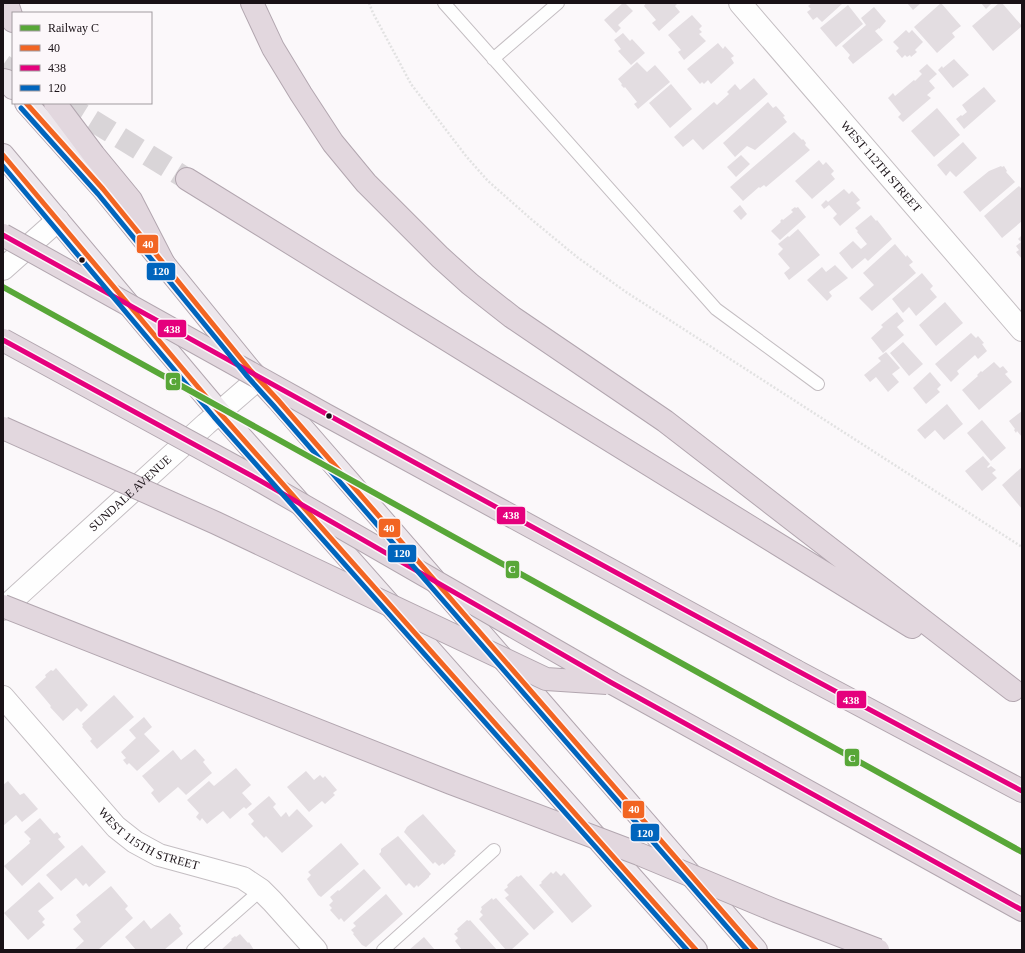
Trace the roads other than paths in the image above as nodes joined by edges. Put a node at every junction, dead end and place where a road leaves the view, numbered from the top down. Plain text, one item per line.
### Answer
1 (8, 3) edge
2 (252, 3) edge
3 (444, 3) edge
4 (558, 3) edge
5 (740, 3) edge
6 (12, 17) edge
7 (493, 59) junction
8 (3, 80) edge
9 (12, 87) edge
10 (27, 104) edge
11 (56, 104) edge
12 (3, 155) edge
13 (187, 179) tunnel mouth
14 (58, 220) junction
15 (3, 235) edge
16 (165, 266) junction
17 (3, 269) edge
18 (1022, 330) edge
19 (3, 340) edge
20 (258, 379) junction
21 (818, 384) dead end
22 (219, 412) junction
23 (3, 428) edge
24 (3, 608) edge
25 (612, 683) junction
26 (1018, 693) edge
27 (3, 697) edge
28 (1022, 791) edge
29 (494, 850) dead end
30 (261, 890) junction
31 (1022, 910) edge
32 (193, 950) edge
33 (316, 950) edge
34 (384, 950) edge
35 (696, 950) edge
36 (756, 950) edge
37 (878, 950) edge

1 - 6 highway
2 - 26 highway
3 - 7 lane
4 - 7 lane
5 - 18 street, WEST 112TH STREET
7 - 21 lane
8 - 9 main road
10 - 16 main road
11 - 16 highway
12 - 14 main road
13 - 26 highway
14 - 17 street
14 - 22 main road
15 - 28 highway, bridge
16 - 20 main road
19 - 25 highway, bridge
20 - 22 street, SUNDALE AVENUE
20 - 36 main road
22 - 24 street, SUNDALE AVENUE
22 - 35 main road
23 - 25 highway, bridge
24 - 37 highway, bridge
25 - 31 highway
27 - 30 street, WEST 115TH STREET
29 - 34 lane
30 - 32 lane
30 - 33 street, WEST 115TH STREET

